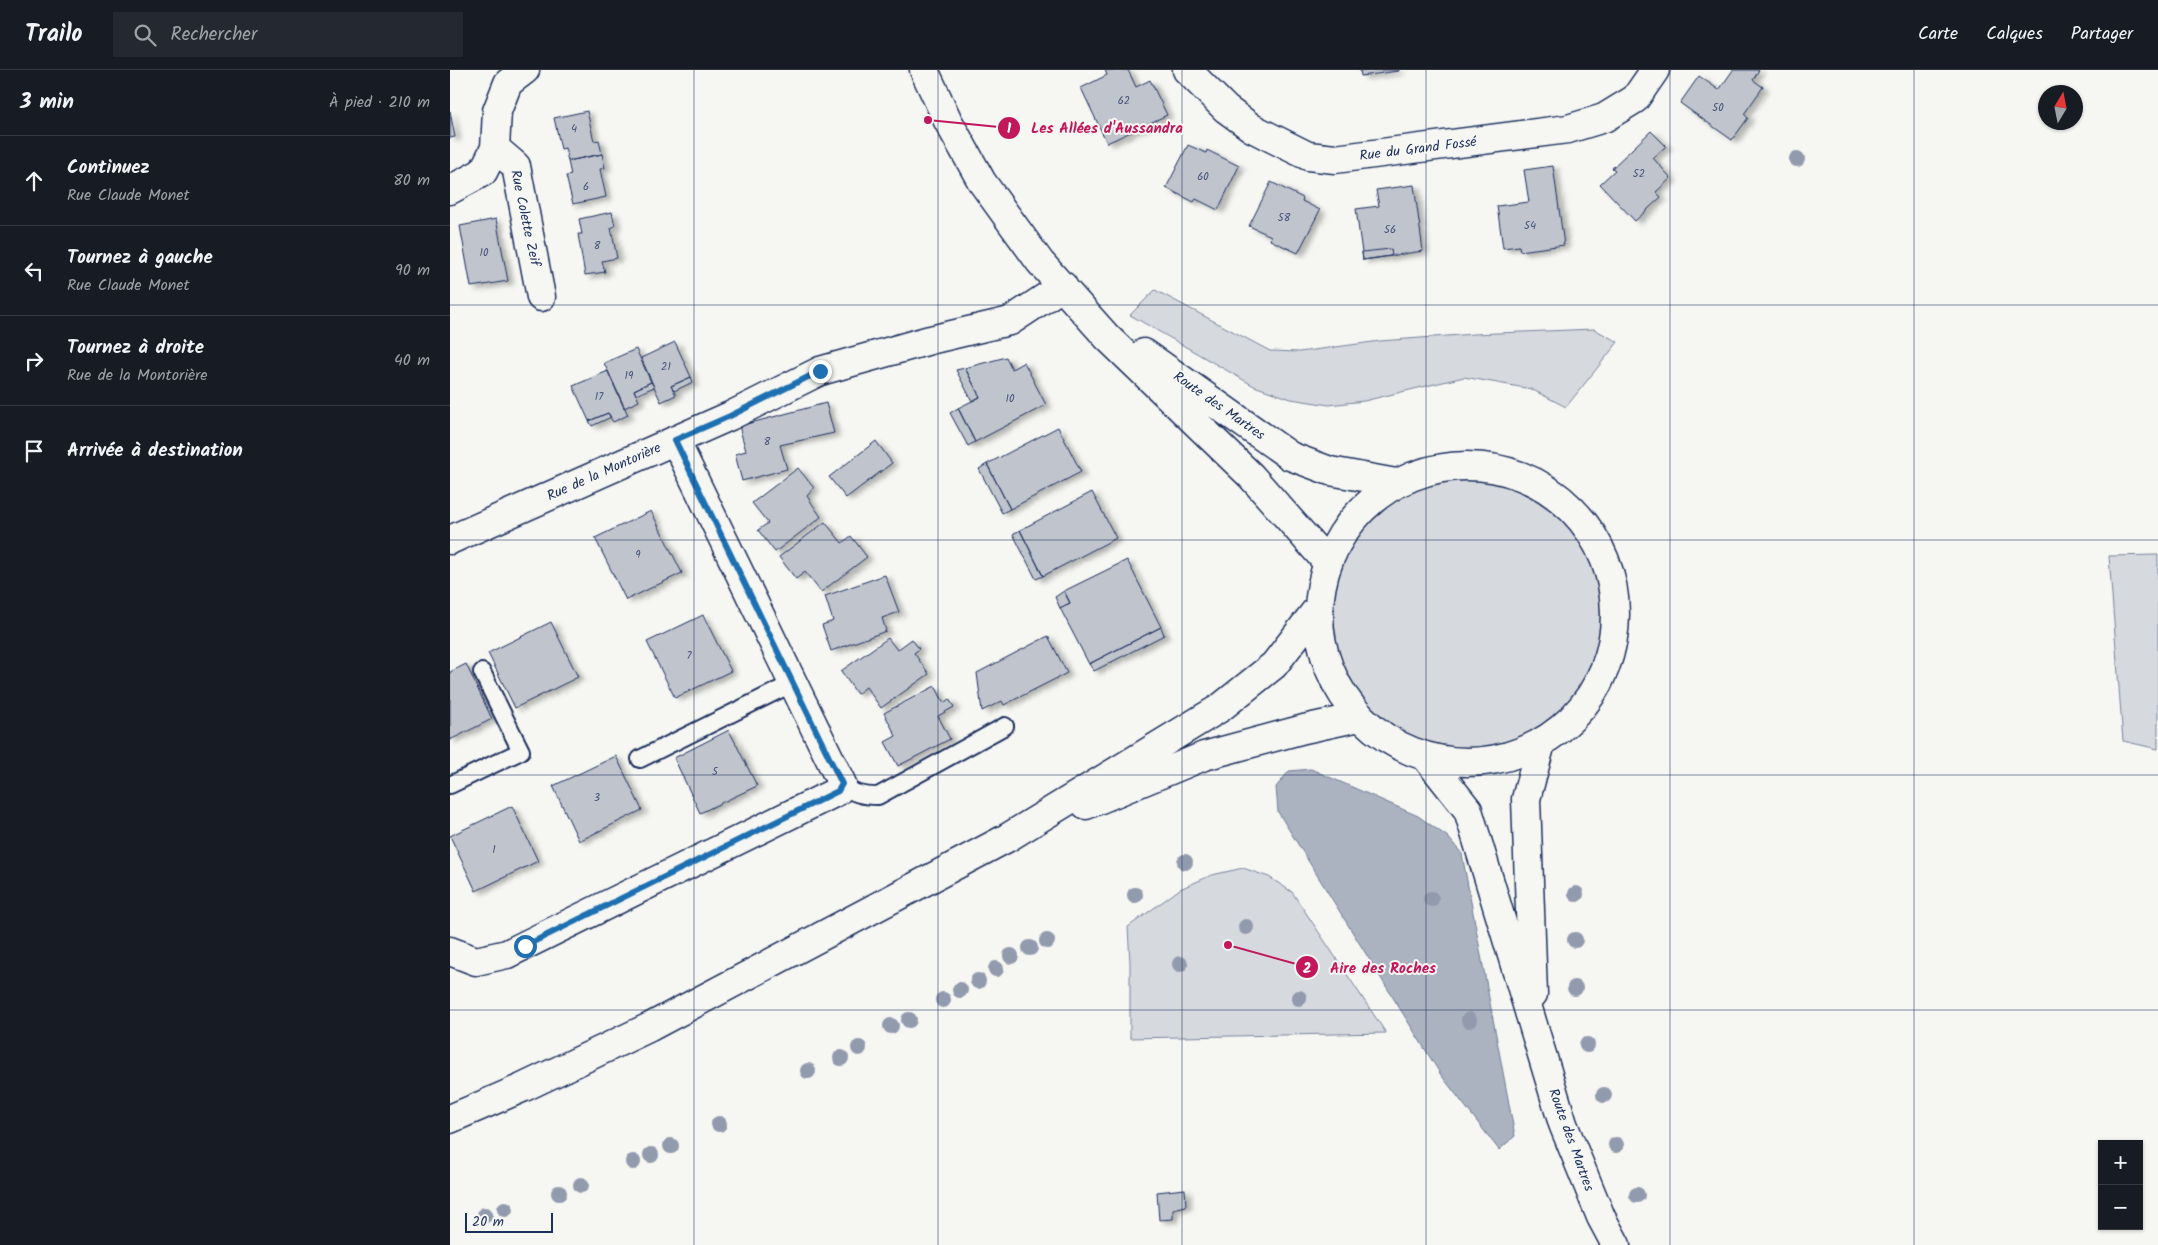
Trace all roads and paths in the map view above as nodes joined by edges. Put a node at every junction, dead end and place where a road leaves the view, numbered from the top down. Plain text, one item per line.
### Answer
1 (525, 70) edge
2 (924, 70) edge
3 (1187, 70) edge
4 (1655, 70) edge
5 (495, 148) junction
6 (450, 190) edge
7 (1063, 286) junction
8 (541, 297) dead end
9 (675, 440) junction
10 (1396, 483) junction
11 (450, 540) edge
12 (1327, 562) junction
13 (1318, 608) junction
14 (482, 672) dead end
15 (793, 683) junction
16 (1359, 717) junction
17 (1005, 726) dead end
18 (1541, 743) junction
19 (1426, 757) junction
20 (640, 759) dead end
21 (842, 784) junction
22 (450, 785) edge
23 (1007, 838) junction
24 (450, 951) edge
25 (1535, 1033) junction
26 (450, 1119) edge
27 (1616, 1245) edge

1 - 5 main road
2 - 7 main road, Route des Martres
3 - 4 main road, Rue du Grand Fossé
5 - 6 main road
5 - 8 main road, Rue Colette Zeif
7 - 9 main road, Rue de la Montorière
7 - 10 main road, Route des Martres
7 - 12 main road, Route des Martres
9 - 11 main road, Rue de la Montorière
9 - 15 main road
10 - 12 main road
10 - 18 main road
12 - 13 main road
13 - 16 main road
13 - 23 main road
14 - 22 lane
15 - 20 lane
15 - 21 main road
16 - 19 main road
16 - 23 main road
17 - 21 lane
18 - 19 main road
18 - 25 main road
19 - 25 main road
21 - 24 main road
23 - 26 main road
25 - 27 main road, Route des Martres

